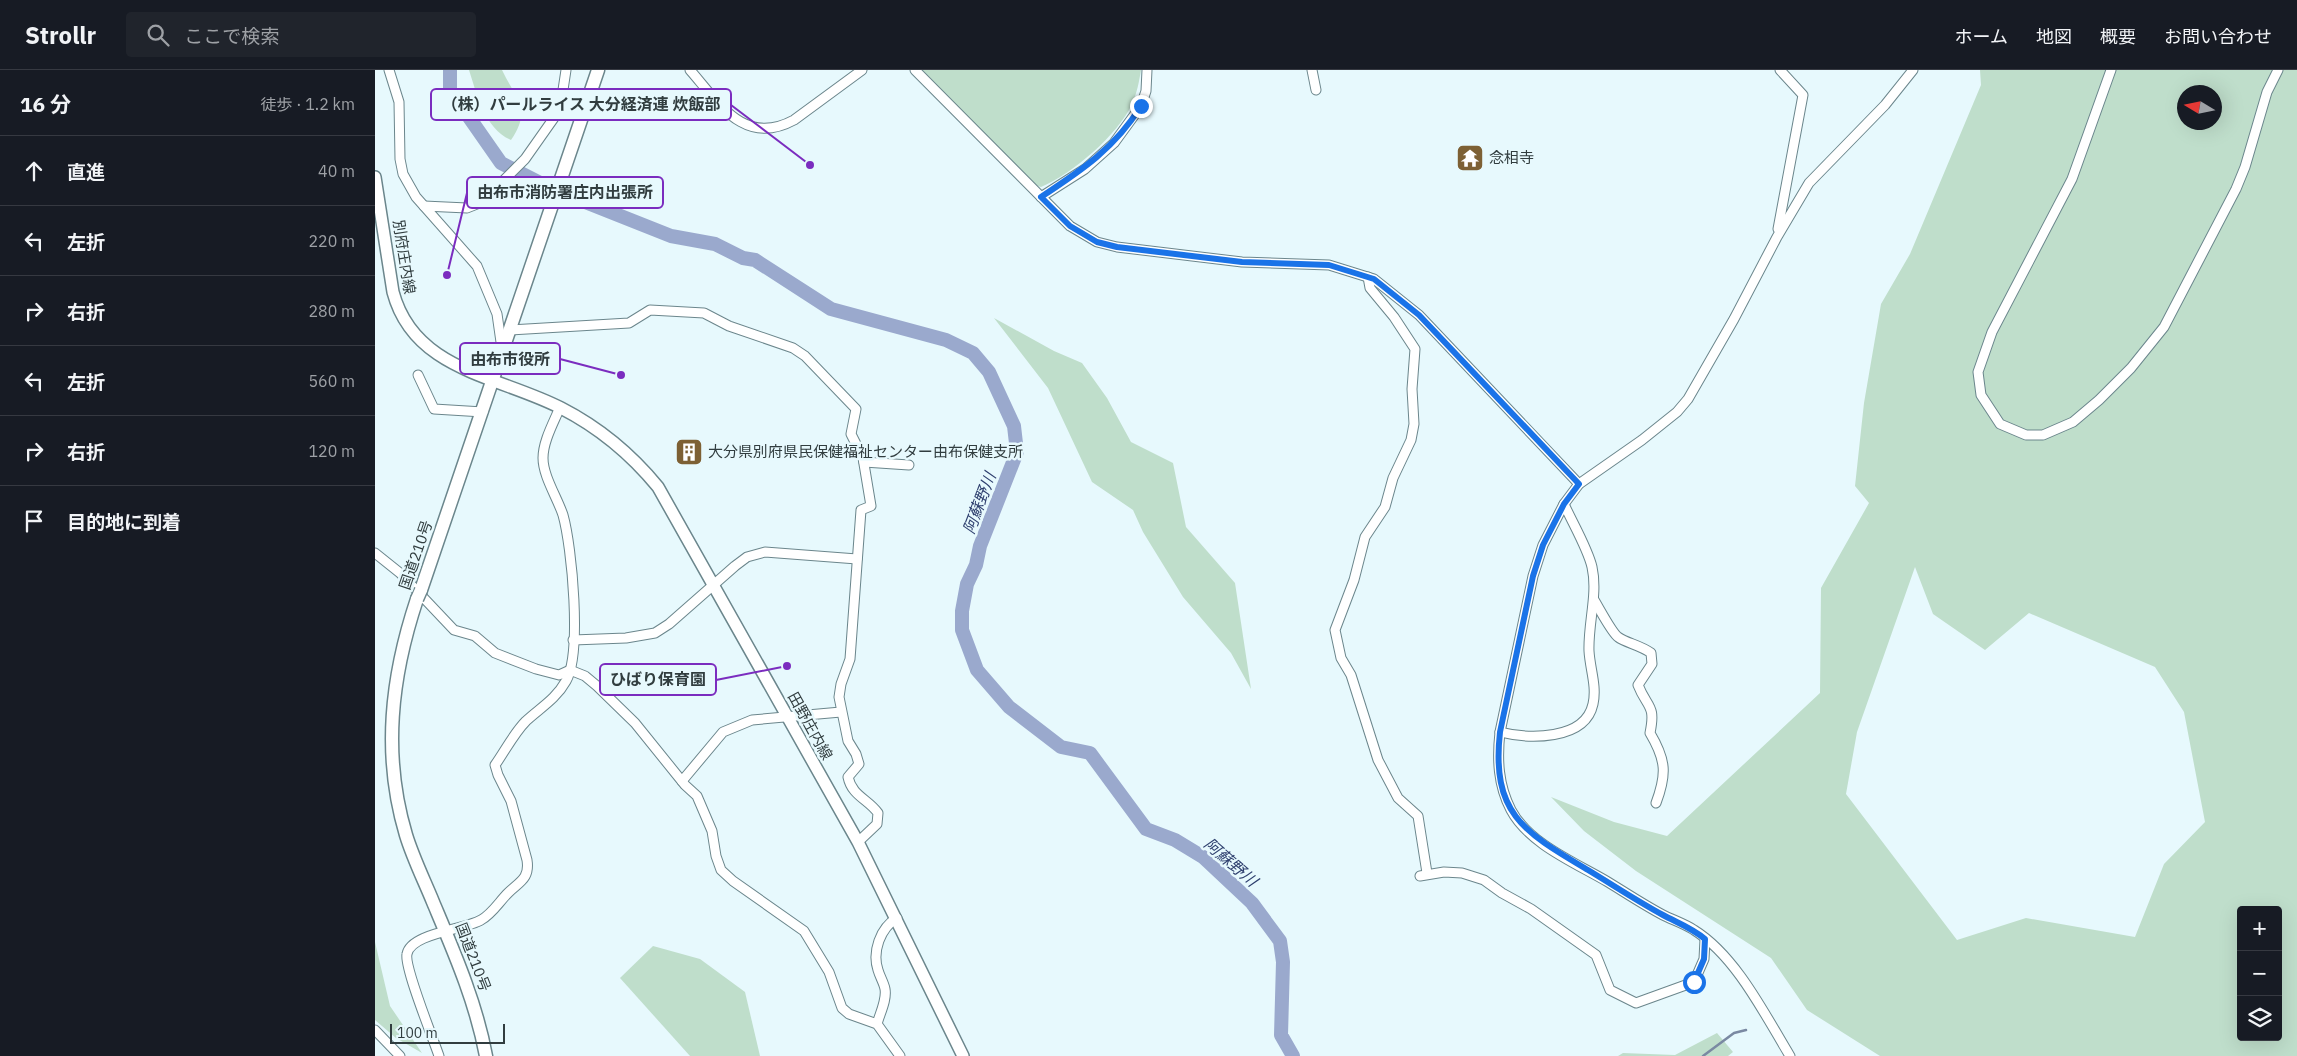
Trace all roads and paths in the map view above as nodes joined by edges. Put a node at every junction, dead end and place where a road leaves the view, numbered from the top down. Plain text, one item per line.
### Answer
1 (389, 70) edge
2 (566, 70) edge
3 (598, 70) edge
4 (690, 70) edge
5 (862, 70) edge
6 (915, 70) edge
7 (1147, 70) edge
8 (1312, 70) edge
9 (1780, 70) edge
10 (1913, 70) edge
11 (2111, 70) edge
12 (2278, 70) edge
13 (1316, 90) dead end
14 (375, 178) edge
15 (1041, 197) junction
16 (424, 206) junction
17 (1777, 237) junction
18 (1368, 277) junction
19 (510, 330) junction
20 (502, 354) junction
21 (418, 375) dead end
22 (494, 380) junction
23 (559, 407) junction
24 (483, 412) junction
25 (864, 462) junction
26 (909, 465) dead end
27 (1579, 484) junction
28 (1564, 504) junction
29 (375, 553) edge
30 (857, 559) junction
31 (713, 584) junction
32 (1593, 600) junction
33 (573, 640) junction
34 (570, 670) junction
35 (841, 712) junction
36 (787, 716) junction
37 (1500, 732) junction
38 (682, 781) junction
39 (1656, 803) dead end
40 (858, 842) junction
41 (897, 918) junction
42 (445, 932) junction
43 (1705, 939) junction
44 (877, 1024) junction
45 (375, 1030) edge
46 (1789, 1053) edge
47 (399, 1056) edge
48 (439, 1056) edge
49 (486, 1056) edge
50 (900, 1056) edge
51 (963, 1056) edge

1 - 16 street
2 - 16 street
3 - 19 highway, 国道210号
4 - 5 street
6 - 15 street
7 - 15 street
8 - 13 street
9 - 17 street
10 - 17 street
11 - 12 street
14 - 22 main road, 別府庄内線
15 - 18 street
16 - 20 street
17 - 27 street
18 - 27 street
18 - 43 street
19 - 20 highway, 国道210号
19 - 25 street
20 - 22 highway, 国道210号
21 - 24 street
22 - 23 main road, 田野庄内線
22 - 24 highway, 国道210号
23 - 31 main road, 田野庄内線
23 - 33 street
24 - 42 highway, 国道210号
25 - 26 street
25 - 30 street
27 - 28 street
28 - 32 street
28 - 37 street
29 - 34 street
30 - 31 street
30 - 35 street
31 - 33 street
31 - 36 main road, 田野庄内線
32 - 37 street
32 - 39 street
33 - 34 street
34 - 38 street
34 - 42 street
35 - 36 street
35 - 40 street
36 - 38 street
36 - 40 main road, 田野庄内線
37 - 43 street
38 - 44 street
40 - 41 main road, 田野庄内線
41 - 44 street
41 - 51 main road, 田野庄内線
42 - 48 street
42 - 49 highway, 国道210号
43 - 46 street
44 - 50 street
45 - 47 street

